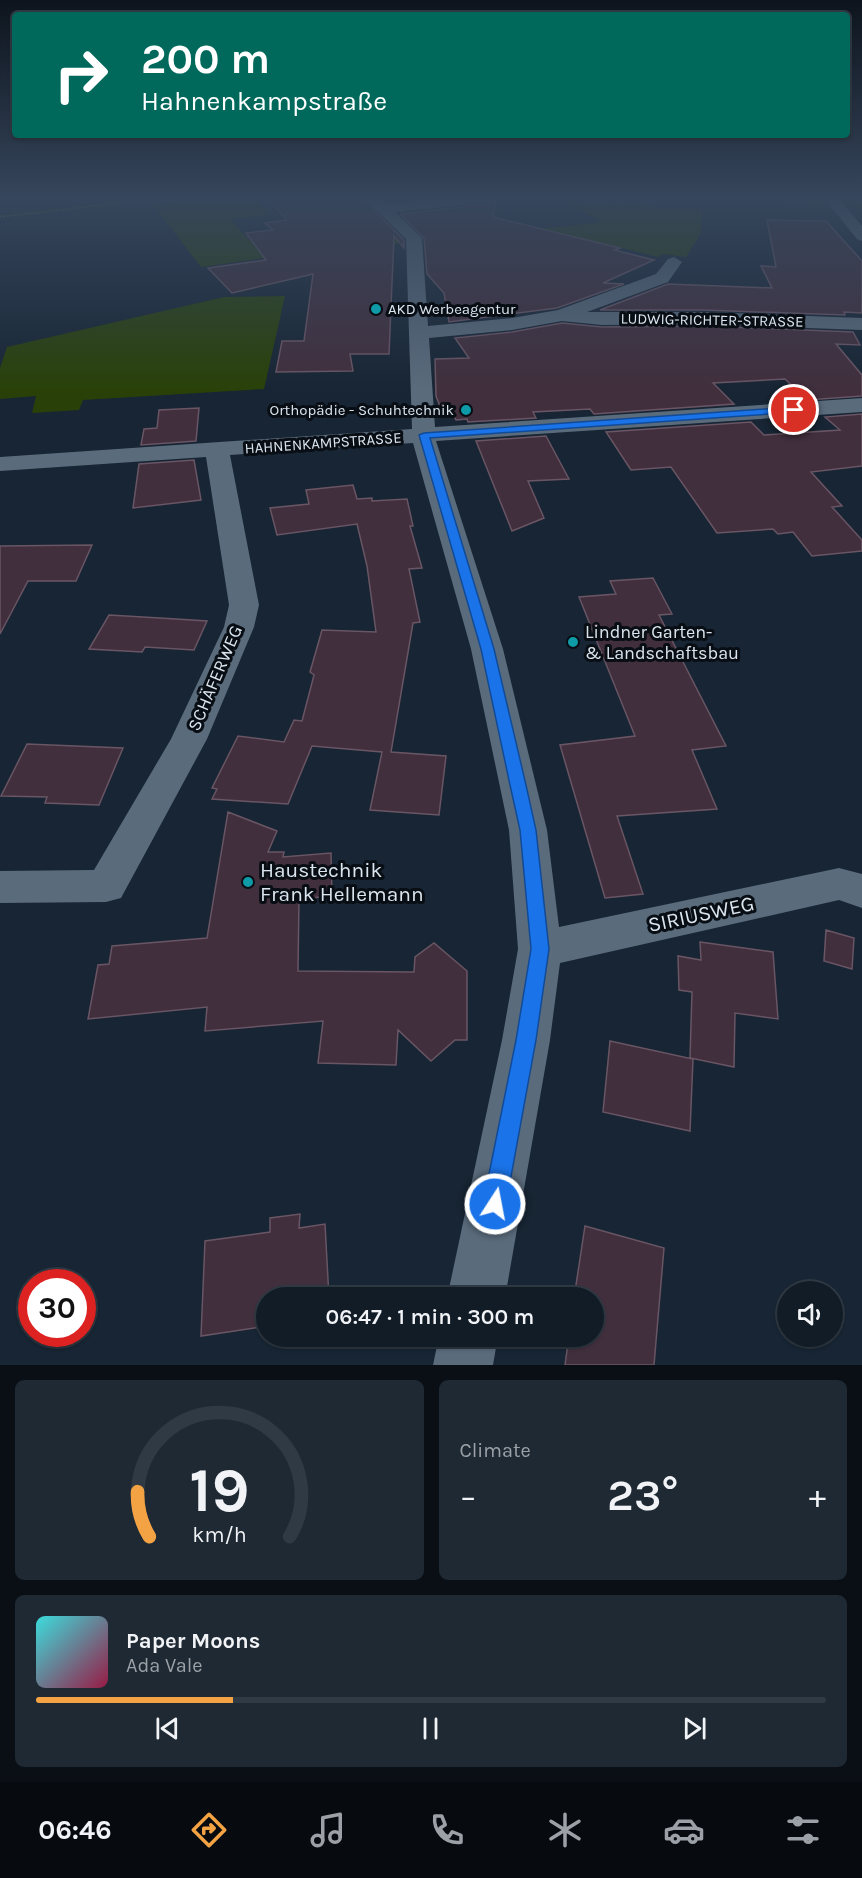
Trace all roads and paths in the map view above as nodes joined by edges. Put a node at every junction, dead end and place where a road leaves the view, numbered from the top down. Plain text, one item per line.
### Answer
1 (415, 262) edge
2 (674, 262) dead end
3 (562, 315) junction
4 (862, 324) edge
5 (418, 333) junction
6 (862, 405) edge
7 (424, 435) junction
8 (217, 450) junction
9 (0, 464) edge
10 (0, 887) edge
11 (862, 891) edge
12 (540, 949) junction
13 (479, 1287) edge
14 (467, 1347) edge
15 (464, 1365) edge

1 - 5 street
2 - 3 street
3 - 4 street, LUDWIG-RICHTER-STRASSE
3 - 5 street
5 - 7 street
6 - 7 street, HAHNENKAMPSTRASSE
7 - 8 street, HAHNENKAMPSTRASSE
7 - 12 street
8 - 9 street, HAHNENKAMPSTRASSE
8 - 10 street, SCHÄFERWEG
11 - 12 street, SIRIUSWEG
12 - 13 street
14 - 15 street

